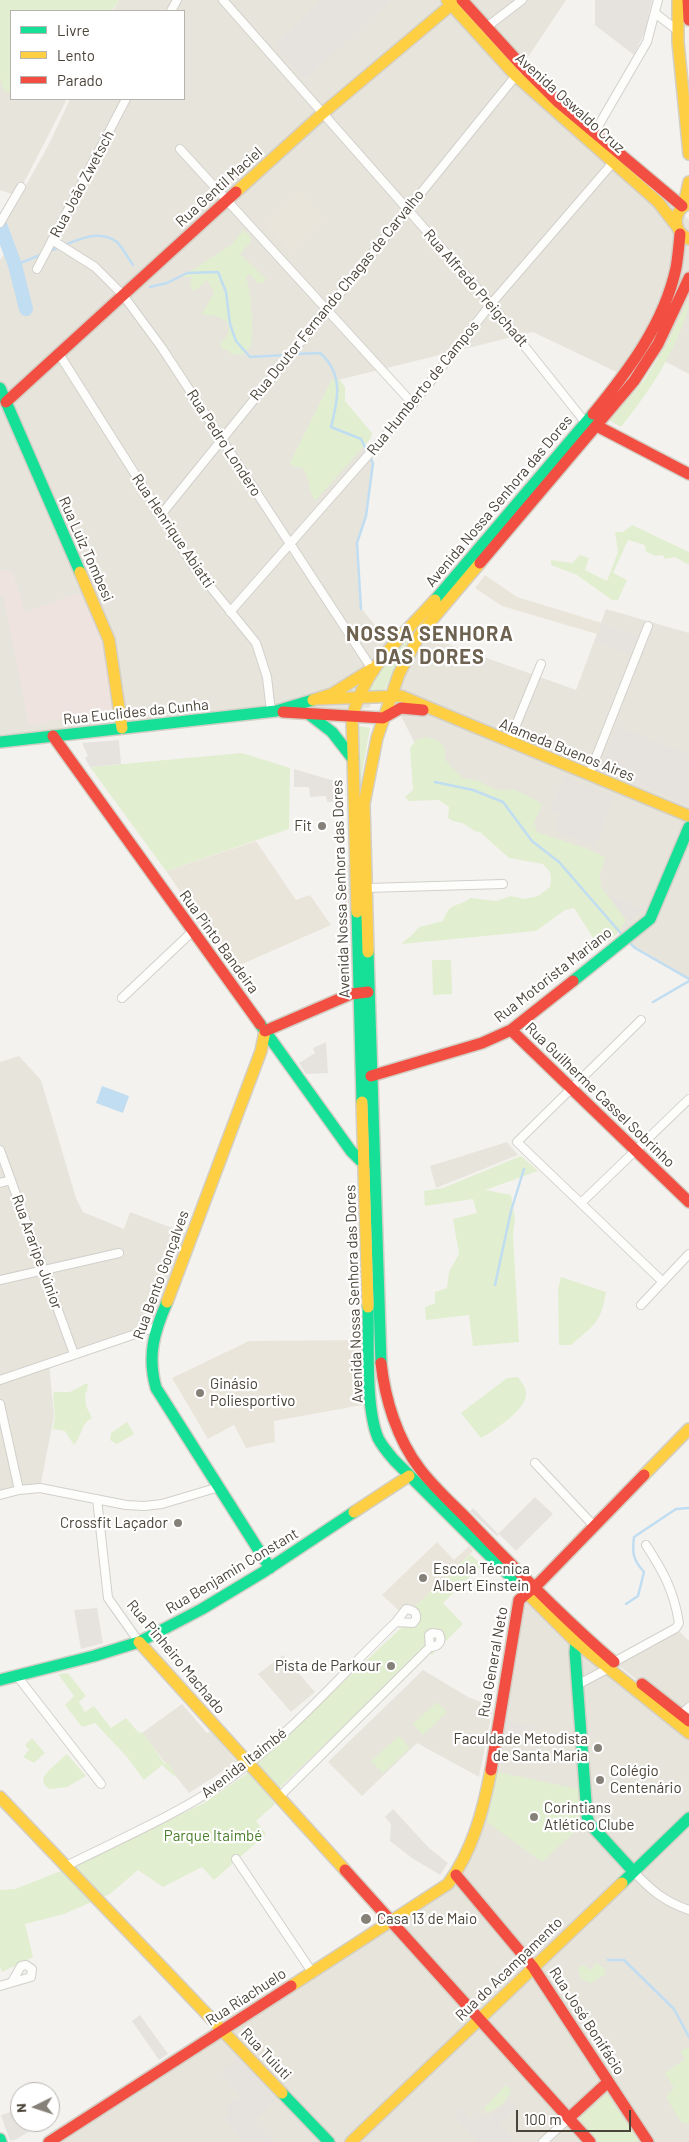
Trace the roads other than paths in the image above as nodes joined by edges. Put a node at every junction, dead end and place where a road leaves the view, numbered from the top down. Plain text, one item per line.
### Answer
1 (223, 0) edge
2 (522, 0) edge
3 (658, 0) edge
4 (678, 0) edge
5 (688, 0) edge
6 (454, 1) edge
7 (655, 13) junction
8 (689, 20) edge
9 (677, 30) junction
10 (482, 31) junction
11 (519, 71) junction
12 (125, 100) edge
13 (323, 113) junction
14 (592, 137) junction
15 (180, 150) dead end
16 (689, 154) edge
17 (617, 158) junction
18 (21, 187) dead end
19 (687, 196) edge
20 (228, 200) junction
21 (408, 208) junction
22 (0, 223) edge
23 (681, 233) edge
24 (52, 240) junction
25 (37, 269) dead end
26 (689, 278) edge
27 (124, 295) junction
28 (492, 304) junction
29 (326, 309) junction
30 (59, 354) junction
31 (0, 388) edge
32 (6, 402) junction
33 (413, 404) junction
34 (585, 422) junction
35 (597, 426) junction
36 (221, 439) junction
37 (689, 474) edge
38 (160, 516) junction
39 (290, 544) junction
40 (230, 612) junction
41 (648, 626) dead end
42 (541, 664) dead end
43 (372, 669) junction
44 (391, 697) junction
45 (358, 698) junction
46 (319, 699) junction
47 (434, 711) junction
48 (274, 712) junction
49 (310, 715) junction
50 (352, 717) junction
51 (383, 718) junction
52 (122, 728) junction
53 (53, 736) junction
54 (0, 742) edge
55 (509, 742) junction
56 (352, 758) junction
57 (589, 775) junction
58 (689, 816) edge
59 (689, 827) edge
60 (503, 884) dead end
61 (367, 888) junction
62 (193, 930) junction
63 (364, 993) junction
64 (122, 998) dead end
65 (641, 1020) dead end
66 (511, 1030) junction
67 (265, 1031) junction
68 (371, 1076) junction
69 (571, 1088) junction
70 (689, 1099) edge
71 (0, 1150) edge
72 (635, 1150) junction
73 (369, 1162) junction
74 (11, 1180) junction
75 (0, 1182) edge
76 (689, 1202) edge
77 (581, 1203) junction
78 (119, 1253) dead end
79 (689, 1254) edge
80 (44, 1270) junction
81 (0, 1280) edge
82 (663, 1282) junction
83 (641, 1306) dead end
84 (156, 1327) junction
85 (74, 1354) junction
86 (0, 1380) edge
87 (0, 1404) edge
88 (396, 1426) junction
89 (689, 1429) edge
90 (376, 1430) junction
91 (535, 1463) dead end
92 (410, 1476) junction
93 (219, 1487) junction
94 (19, 1490) junction
95 (0, 1495) edge
96 (97, 1499) junction
97 (594, 1526) junction
98 (646, 1544) dead end
99 (270, 1568) junction
100 (530, 1590) junction
101 (396, 1622) dead end
102 (139, 1642) junction
103 (576, 1642) junction
104 (430, 1647) dead end
105 (611, 1665) junction
106 (18, 1676) junction
107 (0, 1680) edge
108 (577, 1685) junction
109 (686, 1714) edge
110 (689, 1733) edge
111 (248, 1764) junction
112 (101, 1784) dead end
113 (0, 1797) edge
114 (278, 1797) junction
115 (689, 1818) edge
116 (236, 1859) dead end
117 (66, 1866) junction
118 (633, 1871) junction
119 (456, 1875) junction
120 (689, 1910) edge
121 (390, 1921) junction
122 (534, 1967) junction
123 (312, 1972) junction
124 (12, 1982) dead end
125 (0, 1986) edge
126 (479, 2019) junction
127 (223, 2030) junction
128 (608, 2082) junction
129 (569, 2118) junction
130 (57, 2140) edge
131 (330, 2142) edge
132 (351, 2142) edge
133 (543, 2142) edge
134 (590, 2142) edge
135 (648, 2142) edge

1 - 13 street, Rua Alfredo Preigchadt
2 - 10 street
3 - 7 street
4 - 9 street
5 - 8 street
6 - 10 street, Avenida Oswaldo Cruz
6 - 13 street, Rua Gentil Maciel
7 - 9 street
7 - 14 street
9 - 16 street
10 - 11 street, Avenida Oswaldo Cruz
11 - 14 street, Avenida Oswaldo Cruz
11 - 21 street, Rua Doutor Fernando Chagas de Carvalho
12 - 24 street, Rua João Zwetsch
13 - 20 street, Rua Gentil Maciel
13 - 21 street, Rua Alfredo Preigchadt
14 - 17 street, Avenida Oswaldo Cruz
15 - 20 street
17 - 19 street, Avenida Oswaldo Cruz
17 - 23 street, Avenida Oswaldo Cruz
17 - 28 street, Rua Humberto de Campos
18 - 22 street
19 - 23 street, Avenida Nossa Senhora das Dores
20 - 27 street, Rua Gentil Maciel
20 - 29 street
21 - 28 street, Rua Alfredo Preigchadt
21 - 29 street, Rua Doutor Fernando Chagas de Carvalho
23 - 34 street, Avenida Nossa Senhora das Dores
24 - 25 street, Rua João Zwetsch
24 - 27 street, Rua Pedro Londero
26 - 35 street, Avenida Nossa Senhora das Dores
27 - 30 street, Rua Gentil Maciel
27 - 36 street, Rua Pedro Londero
28 - 33 street, Rua Humberto de Campos
28 - 34 street, Rua Alfredo Preigchadt
29 - 33 street
29 - 36 street, Rua Doutor Fernando Chagas de Carvalho
30 - 32 street, Rua Gentil Maciel
30 - 38 street, Rua Henrique Abiatti
31 - 32 street, Rua Luiz Tombesi
32 - 52 street, Rua Luiz Tombesi
33 - 39 street, Rua Humberto de Campos
34 - 43 street, Avenida Nossa Senhora das Dores
35 - 37 street
35 - 44 street, Avenida Nossa Senhora das Dores
36 - 38 street, Rua Doutor Fernando Chagas de Carvalho
36 - 39 street, Rua Pedro Londero
38 - 40 street, Rua Henrique Abiatti
39 - 40 street, Rua Humberto de Campos
39 - 43 street, Rua Pedro Londero
40 - 48 street, Rua Henrique Abiatti
41 - 57 street
42 - 55 street
43 - 45 street, Avenida Nossa Senhora das Dores
43 - 46 street, Rua Euclides da Cunha
44 - 45 street, Rua Euclides da Cunha
44 - 47 street, Alameda Buenos Aires
44 - 51 street, Avenida Nossa Senhora das Dores
45 - 46 street, Rua Euclides da Cunha
45 - 50 street, Avenida Nossa Senhora das Dores
46 - 48 street, Rua Euclides da Cunha
47 - 51 street, Alameda Buenos Aires
47 - 55 street, Alameda Buenos Aires
48 - 49 street, Rua Euclides da Cunha
48 - 52 street, Rua Euclides da Cunha
49 - 50 street, Rua Euclides da Cunha
49 - 56 street
50 - 51 street, Rua Euclides da Cunha
50 - 56 street, Avenida Nossa Senhora das Dores
51 - 61 street, Avenida Nossa Senhora das Dores
52 - 53 street, Rua Euclides da Cunha
53 - 54 street, Rua Euclides da Cunha
53 - 62 street, Rua Pinto Bandeira
55 - 57 street, Alameda Buenos Aires
56 - 63 street, Avenida Nossa Senhora das Dores
57 - 58 street, Alameda Buenos Aires
59 - 66 street, Rua Motorista Mariano
60 - 61 street
61 - 63 street, Avenida Nossa Senhora das Dores
62 - 64 street
62 - 67 street, Rua Pinto Bandeira
63 - 67 street
63 - 68 street, Avenida Nossa Senhora das Dores
63 - 73 street, Avenida Nossa Senhora das Dores
65 - 69 street
66 - 68 street, Rua Motorista Mariano
66 - 69 street, Rua Guilherme Cassel Sobrinho
67 - 73 street, Rua Pinto Bandeira
67 - 84 street, Rua Bento Gonçalves
68 - 73 street, Avenida Nossa Senhora das Dores
69 - 72 street, Rua Guilherme Cassel Sobrinho
69 - 77 street
70 - 72 street
71 - 74 street, Rua Araripe Júnior
72 - 76 street, Rua Guilherme Cassel Sobrinho
72 - 77 street
73 - 88 street, Avenida Nossa Senhora das Dores
73 - 90 street, Avenida Nossa Senhora das Dores
74 - 75 street
74 - 80 street, Rua Araripe Júnior
77 - 82 street
78 - 80 street
79 - 82 street
80 - 81 street
80 - 85 street, Rua Araripe Júnior
82 - 83 street
84 - 85 street
84 - 93 street, Rua Bento Gonçalves
85 - 86 street
87 - 94 street
88 - 90 street
88 - 100 street, Avenida Nossa Senhora das Dores
89 - 97 street, Rua General Neto
90 - 92 street, Avenida Nossa Senhora das Dores
91 - 97 street
92 - 99 street, Rua Benjamin Constant
92 - 100 street, Avenida Nossa Senhora das Dores
93 - 96 street
93 - 99 street, Rua Bento Gonçalves
94 - 95 street
94 - 96 street
96 - 102 street, Rua Pinheiro Machado
97 - 100 street, Rua General Neto
98 - 105 street
99 - 102 street, Rua Benjamin Constant
100 - 103 street
100 - 105 street
100 - 119 street, Rua General Neto
101 - 111 street, Avenida Itaimbé
102 - 106 street, Rua Benjamin Constant
102 - 111 street, Rua Pinheiro Machado
103 - 105 street
103 - 108 street
104 - 114 street
105 - 108 street
105 - 109 street
105 - 110 street
106 - 107 street, Rua Benjamin Constant
106 - 112 street
108 - 118 street
111 - 114 street, Rua Pinheiro Machado
111 - 117 street, Avenida Itaimbé
113 - 117 street
114 - 121 street
115 - 118 street, Rua do Acampamento
116 - 123 street
117 - 127 street, Rua Tuiuti
118 - 120 street
118 - 122 street, Rua do Acampamento
119 - 121 street, Rua Riachuelo
119 - 122 street, Rua José Bonifácio
121 - 123 street, Rua Riachuelo
121 - 126 street
122 - 126 street, Rua do Acampamento
122 - 128 street, Rua José Bonifácio
123 - 127 street, Rua Riachuelo
124 - 125 street
126 - 129 street
126 - 132 street, Rua do Acampamento
127 - 130 street, Rua Riachuelo
127 - 131 street, Rua Tuiuti
128 - 129 street
128 - 135 street, Rua José Bonifácio
129 - 133 street
129 - 134 street

